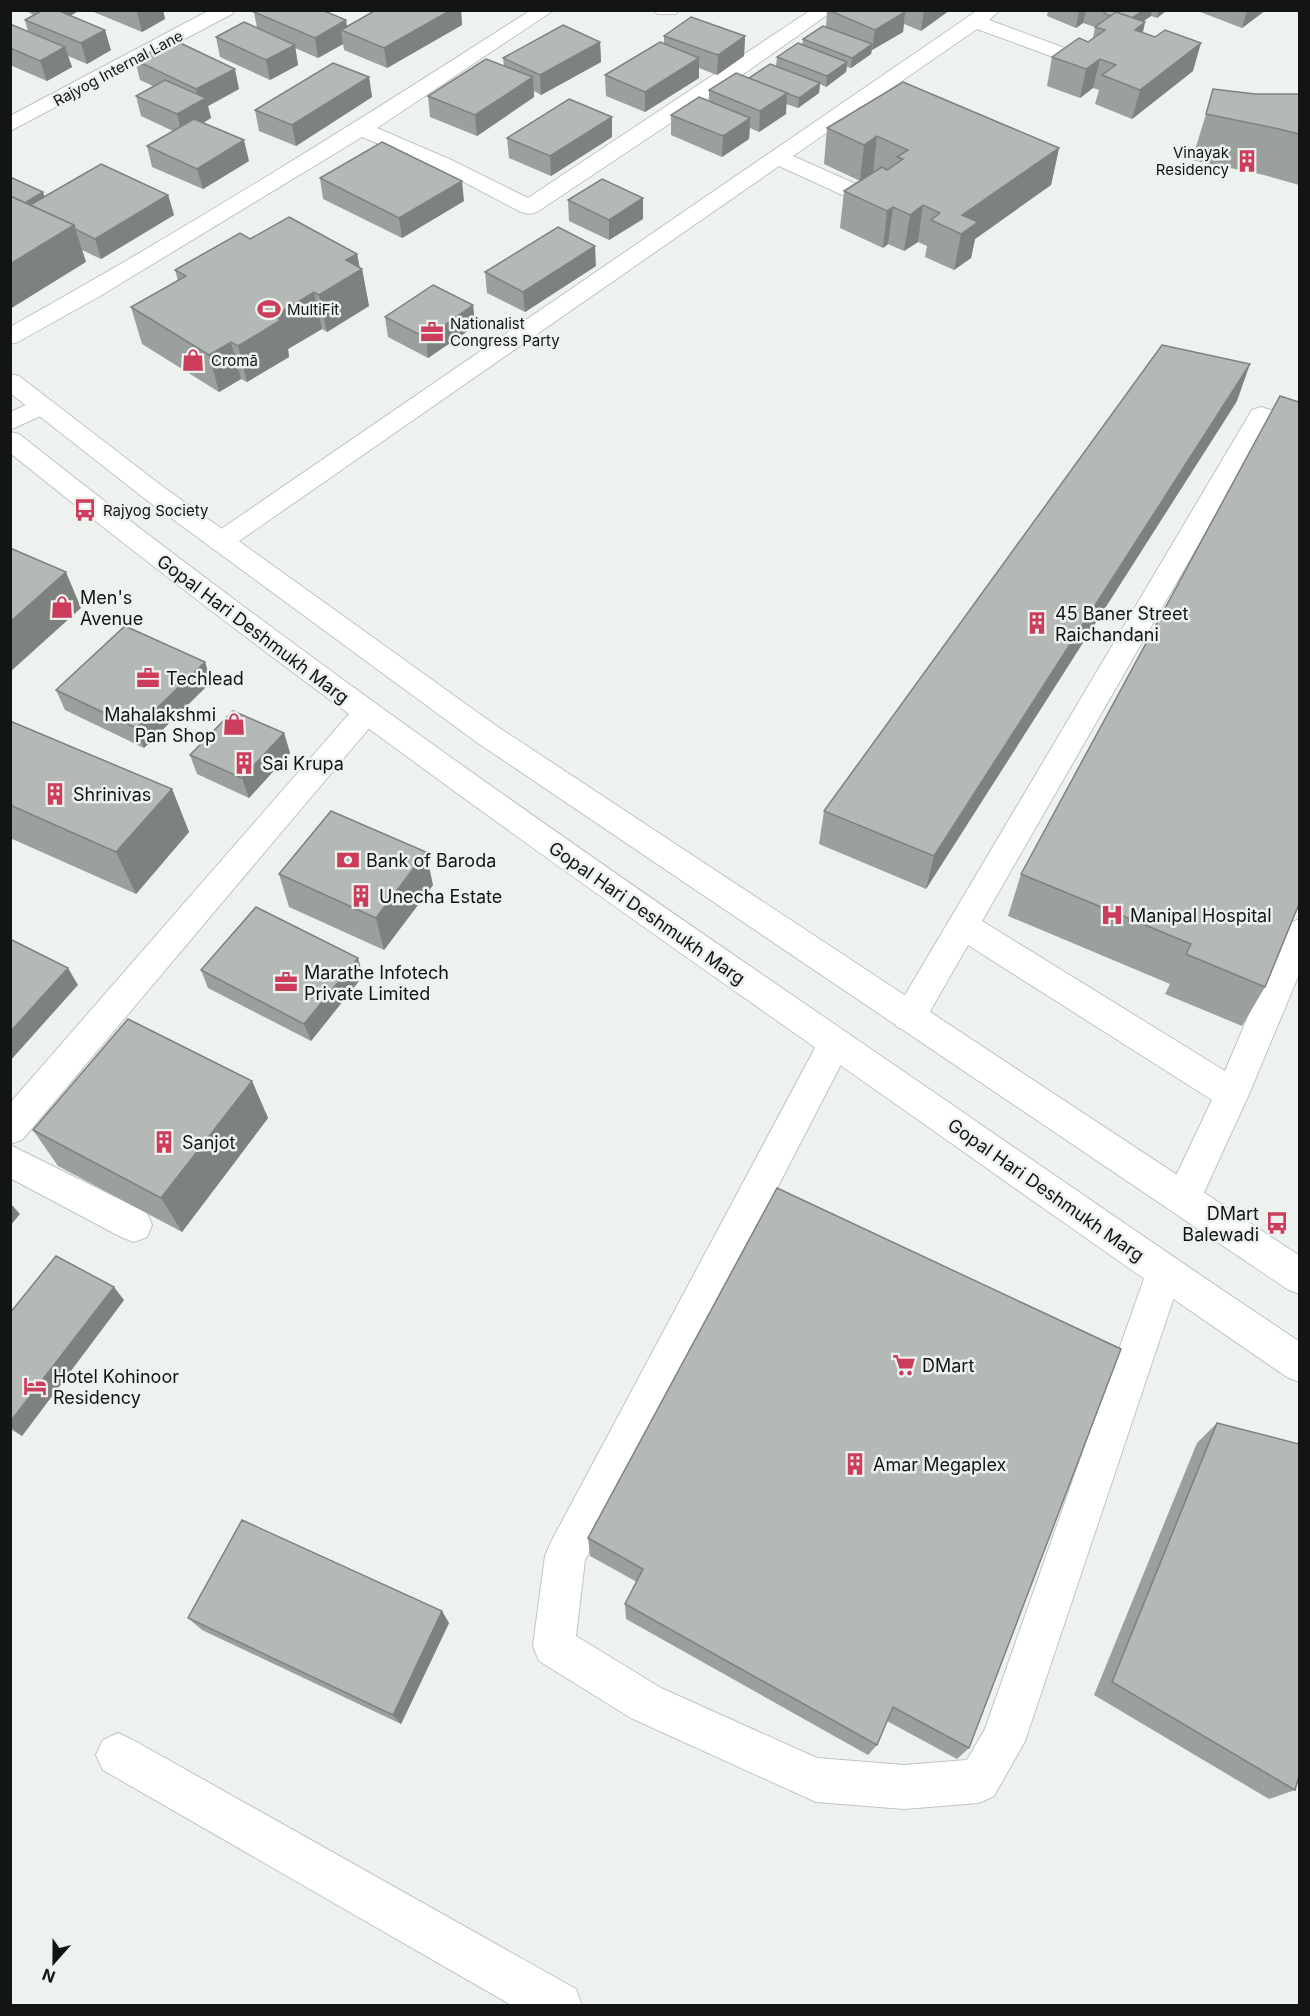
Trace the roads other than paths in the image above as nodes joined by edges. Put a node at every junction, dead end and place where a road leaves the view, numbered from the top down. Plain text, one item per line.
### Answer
1 (225, 10) edge
2 (546, 10) edge
3 (664, 10) edge
4 (669, 10) edge
5 (825, 10) edge
6 (983, 16) edge
7 (1063, 54) edge
8 (10, 125) edge
9 (361, 129) junction
10 (779, 158) junction
11 (859, 194) edge
12 (10, 338) edge
13 (10, 381) edge
14 (40, 407) junction
15 (10, 422) edge
16 (1299, 427) edge
17 (10, 440) edge
18 (220, 542) junction
19 (366, 713) junction
20 (962, 925) junction
21 (1299, 932) edge
22 (909, 1017) junction
23 (836, 1043) junction
24 (1232, 1094) junction
25 (10, 1129) edge
26 (10, 1160) edge
27 (1183, 1199) junction
28 (134, 1225) edge
29 (1164, 1273) junction
30 (1299, 1277) edge
31 (1299, 1364) edge
32 (118, 1755) dead end
33 (559, 2006) edge

1 - 8 street, Rajyog Internal Lane
2 - 9 street
3 - 4 street
5 - 9 street
6 - 7 street
6 - 10 street
9 - 12 street
10 - 11 street
10 - 18 street
13 - 14 street
14 - 15 street
14 - 18 street
16 - 20 street
17 - 19 street, Gopal Hari Deshmukh Marg
18 - 22 street
19 - 23 street, Gopal Hari Deshmukh Marg
19 - 25 street
20 - 22 street
20 - 24 street
21 - 24 street
22 - 27 street
23 - 29 street, Gopal Hari Deshmukh Marg
23 - 29 street
24 - 27 street
26 - 28 street
27 - 30 street
29 - 31 street, Gopal Hari Deshmukh Marg
32 - 33 street

